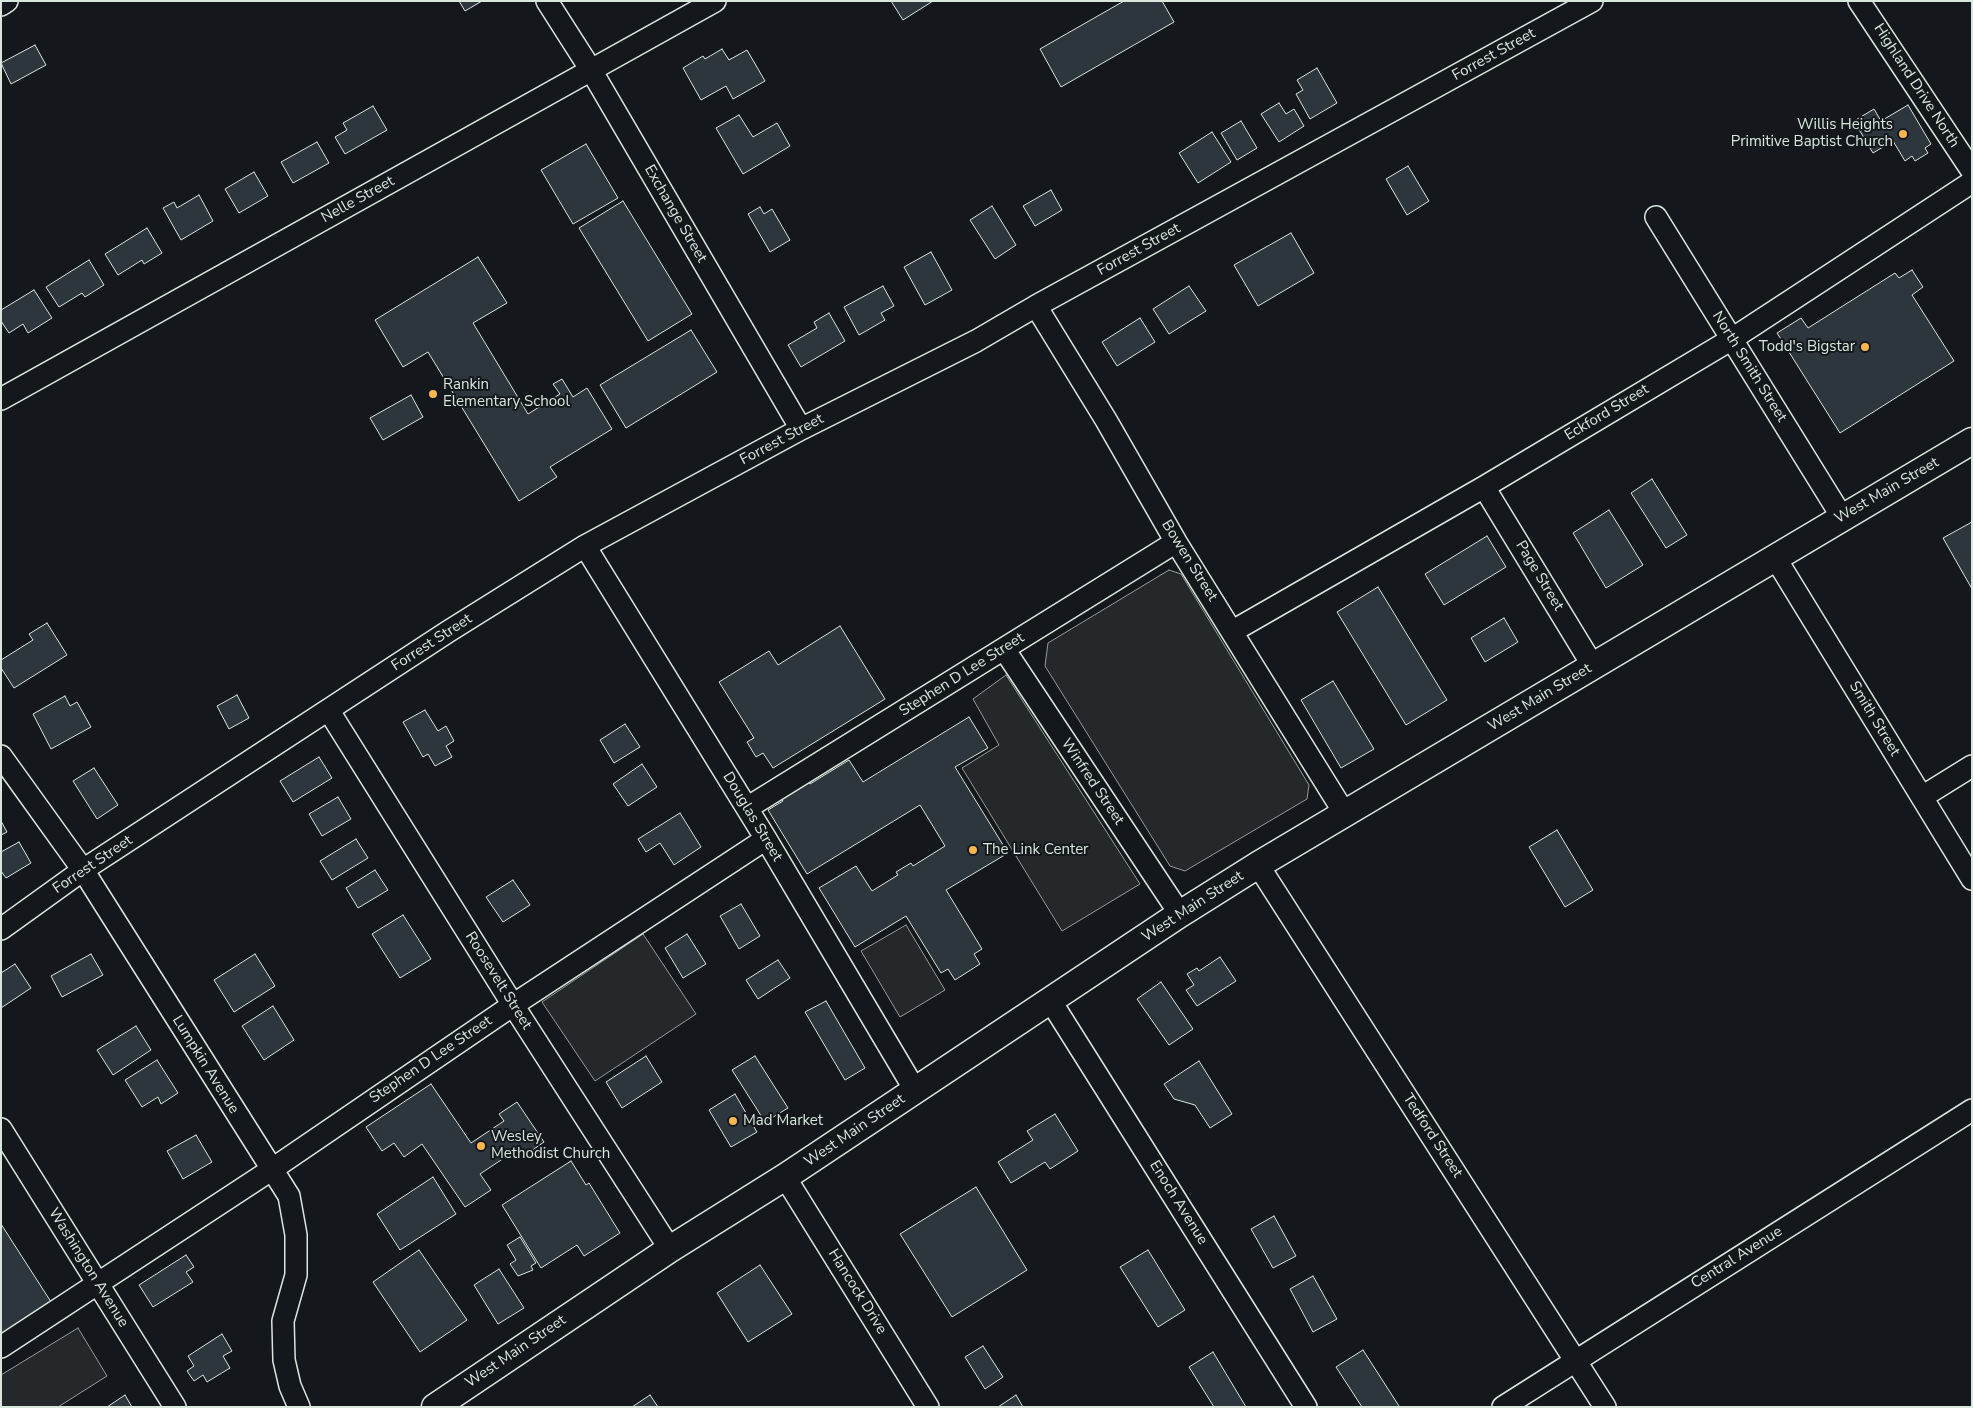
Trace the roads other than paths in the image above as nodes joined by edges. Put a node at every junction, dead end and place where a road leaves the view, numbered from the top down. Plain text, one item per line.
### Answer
1 (7, 1) edge
2 (547, 1) edge
3 (715, 1) edge
4 (1592, 1) edge
5 (1859, 1) edge
6 (1, 5) edge
7 (591, 70) junction
8 (1972, 171) edge
9 (1972, 182) edge
10 (1656, 217) dead end
11 (1036, 306) junction
12 (1732, 339) junction
13 (1, 399) edge
14 (801, 428) junction
15 (1972, 441) edge
16 (1484, 486) junction
17 (1842, 516) junction
18 (1176, 542) junction
19 (585, 546) junction
20 (1776, 558) junction
21 (1233, 631) junction
22 (1004, 649) junction
23 (1593, 666) junction
24 (329, 711) junction
25 (1, 756) edge
26 (1972, 766) edge
27 (1922, 797) junction
28 (747, 808) junction
29 (1345, 814) junction
30 (766, 839) junction
31 (1258, 865) junction
32 (83, 870) junction
33 (1972, 879) edge
34 (1180, 914) junction
35 (1, 929) edge
36 (1050, 1000) junction
37 (512, 1005) junction
38 (915, 1090) junction
39 (1972, 1110) edge
40 (1, 1129) edge
41 (271, 1170) junction
42 (785, 1178) junction
43 (670, 1249) junction
44 (98, 1284) junction
45 (1, 1347) edge
46 (1575, 1359) junction
47 (175, 1407) edge
48 (299, 1407) edge
49 (435, 1407) edge
50 (928, 1407) edge
51 (1306, 1407) edge
52 (1503, 1407) edge
53 (1605, 1407) edge

1 - 6 street
2 - 7 street, Exchange Street
3 - 7 street, Nelle Street
4 - 11 street, Forrest Street
5 - 8 street, Highland Drive North
7 - 13 street, Nelle Street
7 - 14 street, Exchange Street
9 - 12 street, Eckford Street
10 - 12 street, North Smith Street
11 - 14 street, Forrest Street
11 - 18 street, Bowen Street
12 - 16 street, Eckford Street
12 - 17 street, North Smith Street
14 - 19 street, Forrest Street
15 - 17 main road, West Main Street
16 - 21 street, Eckford Street
16 - 23 street, Page Street
17 - 20 main road, West Main Street
18 - 21 street, Bowen Street
18 - 22 street, Stephen D Lee Street
19 - 24 street, Forrest Street
19 - 28 street, Douglas Street
20 - 23 main road, West Main Street
20 - 27 street, Smith Street
21 - 29 street, Bowen Street
22 - 28 street, Stephen D Lee Street
22 - 34 street, Winfred Street
23 - 29 main road, West Main Street
24 - 32 street, Forrest Street
24 - 37 street, Roosevelt Street
25 - 32 street, Lumpkin Avenue
26 - 27 street
27 - 33 street, Smith Street
28 - 30 street, Douglas Street
29 - 31 main road, West Main Street
30 - 37 street, Stephen D Lee Street
30 - 38 street, Douglas Street
31 - 34 main road, West Main Street
31 - 46 street, Tedford Street
32 - 35 street, Forrest Street
32 - 41 street, Lumpkin Avenue
34 - 36 main road, West Main Street
36 - 38 main road, West Main Street
36 - 51 street, Enoch Avenue
37 - 41 street, Stephen D Lee Street
37 - 43 street, Roosevelt Street
38 - 42 main road, West Main Street
39 - 46 street, Central Avenue
40 - 44 street, Washington Avenue
41 - 44 street, Stephen D Lee Street
41 - 48 street, Lumpkin Avenue
42 - 43 main road, West Main Street
42 - 50 street, Hancock Drive
43 - 49 main road, West Main Street
44 - 45 street, Stephen D Lee Street
44 - 47 street, Washington Avenue
46 - 52 street, Central Avenue
46 - 53 street, Tedford Street

